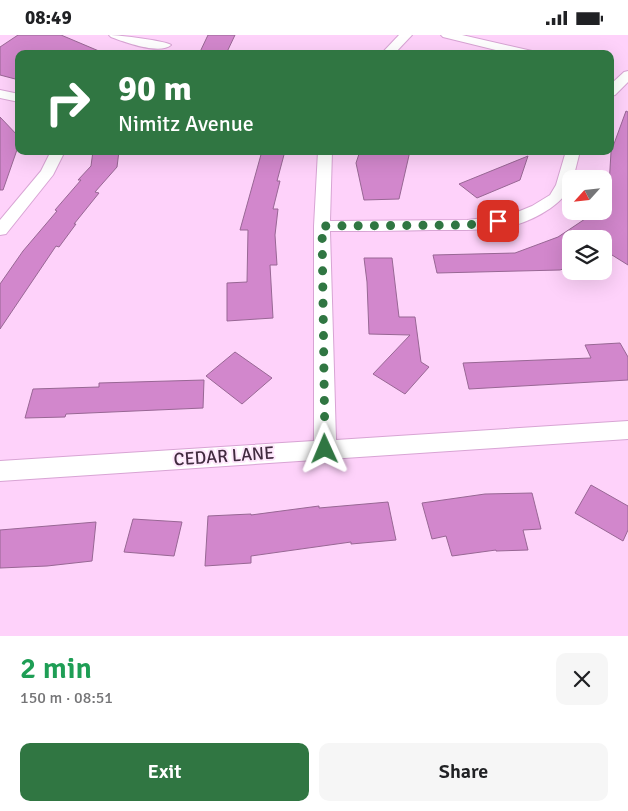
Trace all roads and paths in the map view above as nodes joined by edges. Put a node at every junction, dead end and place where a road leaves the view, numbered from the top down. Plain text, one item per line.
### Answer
1 (115, 35) edge
2 (406, 35) edge
3 (447, 35) edge
4 (165, 45) dead end
5 (391, 50) edge
6 (511, 50) edge
7 (614, 72) edge
8 (628, 74) edge
9 (614, 88) edge
10 (0, 94) edge
11 (15, 97) edge
12 (56, 155) edge
13 (325, 155) edge
14 (572, 155) edge
15 (322, 226) junction
16 (0, 230) edge
17 (628, 430) edge
18 (325, 449) junction
19 (0, 471) edge

1 - 4 street
2 - 5 street
3 - 6 street
7 - 8 street
8 - 9 street
10 - 11 street
12 - 16 street
13 - 15 street
14 - 15 street
15 - 18 street
17 - 18 street, CEDAR LANE
18 - 19 street, CEDAR LANE

